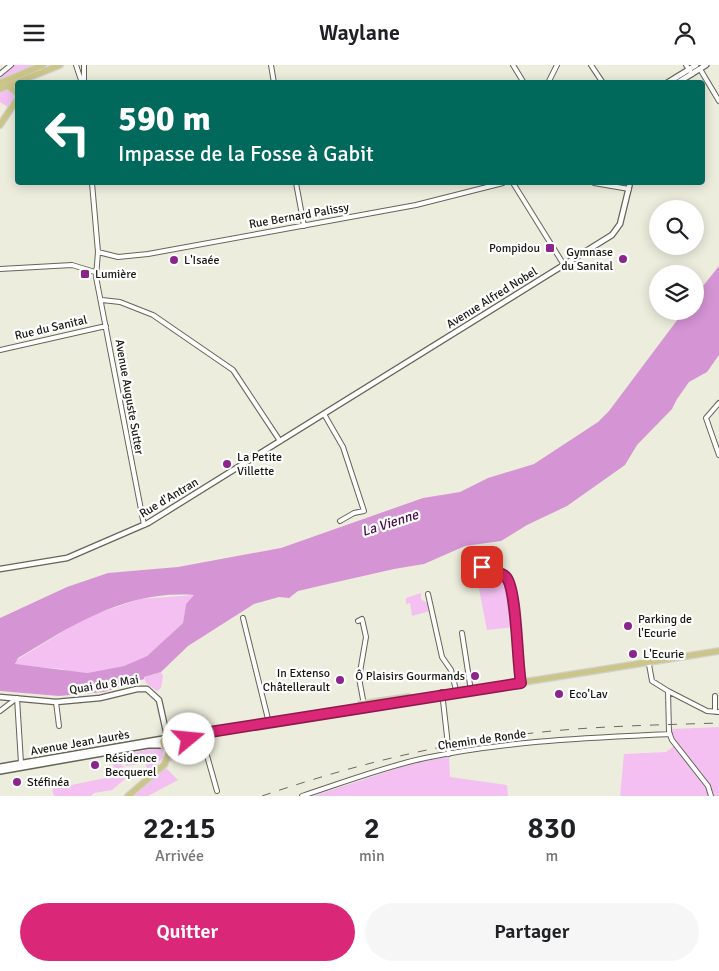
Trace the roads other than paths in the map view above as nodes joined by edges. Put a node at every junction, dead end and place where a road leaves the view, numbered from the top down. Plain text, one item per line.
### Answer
1 (11, 65) edge
2 (60, 65) edge
3 (76, 65) edge
4 (84, 65) edge
5 (271, 65) edge
6 (513, 65) edge
7 (558, 65) edge
8 (592, 65) edge
9 (706, 65) edge
10 (40, 66) edge
11 (698, 67) edge
12 (689, 69) edge
13 (0, 74) edge
14 (33, 75) junction
15 (22, 80) edge
16 (30, 80) edge
17 (82, 80) edge
18 (83, 80) edge
19 (274, 80) edge
20 (522, 80) edge
21 (550, 80) edge
22 (600, 80) edge
23 (672, 80) edge
24 (680, 80) edge
25 (0, 83) edge
26 (15, 83) edge
27 (8, 86) junction
28 (0, 89) edge
29 (15, 92) edge
30 (719, 101) edge
31 (15, 102) edge
32 (0, 125) edge
33 (92, 185) edge
34 (296, 185) edge
35 (495, 185) edge
36 (514, 185) edge
37 (606, 185) edge
38 (630, 185) edge
39 (629, 189) junction
40 (304, 226) junction
41 (98, 252) junction
42 (564, 265) junction
43 (0, 269) edge
44 (95, 272) junction
45 (102, 300) junction
46 (106, 326) junction
47 (0, 350) edge
48 (719, 403) edge
49 (334, 408) joint
50 (324, 414) junction
51 (280, 441) junction
52 (719, 455) edge
53 (340, 521) dead end
54 (144, 525) junction
55 (482, 567) dead end
56 (0, 569) edge
57 (428, 594) dead end
58 (243, 618) dead end
59 (358, 621) dead end
60 (462, 633) dead end
61 (719, 649) edge
62 (647, 661) junction
63 (521, 681) junction
64 (470, 689) junction
65 (456, 690) junction
66 (668, 691) junction
67 (442, 693) junction
68 (715, 696) dead end
69 (0, 697) edge
70 (17, 698) junction
71 (56, 702) junction
72 (364, 706) junction
73 (0, 711) edge
74 (717, 712) edge
75 (268, 719) junction
76 (59, 726) dead end
77 (200, 732) junction
78 (670, 734) junction
79 (168, 743) junction
80 (449, 754) junction
81 (21, 763) junction
82 (0, 769) edge
83 (217, 791) dead end
84 (128, 796) edge
85 (302, 796) edge
86 (711, 796) edge

1 - 13 street
2 - 14 main road
3 - 17 street
4 - 18 street
5 - 19 street
6 - 20 street
7 - 21 street
8 - 22 street
9 - 11 street
10 - 14 main road
10 - 25 main road
11 - 12 street
11 - 30 street
12 - 23 street
12 - 24 street
14 - 15 main road
14 - 16 main road
26 - 27 main road
27 - 28 main road
27 - 29 main road
31 - 32 main road
33 - 41 street
34 - 40 street
35 - 40 street, Rue Bernard Palissy
36 - 42 street
37 - 39 street
38 - 39 street, Avenue Alfred Nobel
39 - 42 street, Avenue Alfred Nobel
40 - 41 street, Rue Bernard Palissy
41 - 44 street
42 - 49 street, Avenue Alfred Nobel
43 - 44 street
44 - 45 street, Avenue Auguste Sutter
45 - 46 street, Avenue Auguste Sutter
45 - 51 street
46 - 47 street, Rue du Sanital
46 - 54 street, Avenue Auguste Sutter
48 - 52 street
49 - 50 street, Rue d'Antran
50 - 51 street, Rue d'Antran
50 - 53 street
51 - 54 street, Rue d'Antran
54 - 56 street, Rue d'Antran
55 - 63 street
57 - 65 street
58 - 75 street
59 - 72 street
60 - 64 street
61 - 62 main road
62 - 63 main road
62 - 66 street
63 - 64 main road
64 - 65 main road
64 - 67 main road
65 - 67 main road
66 - 74 street
66 - 78 street
67 - 72 main road
67 - 80 street
68 - 74 street
69 - 70 street, Quai du 8 Mai
70 - 71 street, Quai du 8 Mai
70 - 73 street
70 - 81 street
71 - 76 street
71 - 79 street, Quai du 8 Mai
72 - 75 main road
72 - 77 main road
75 - 77 main road
77 - 79 main road
77 - 83 street
78 - 80 street, Chemin de Ronde
78 - 86 street
79 - 81 main road, Avenue Jean Jaurès
79 - 82 main road, Avenue Jean Jaurès
79 - 84 main road
80 - 85 street, Chemin de Ronde
81 - 82 main road, Avenue Jean Jaurès

